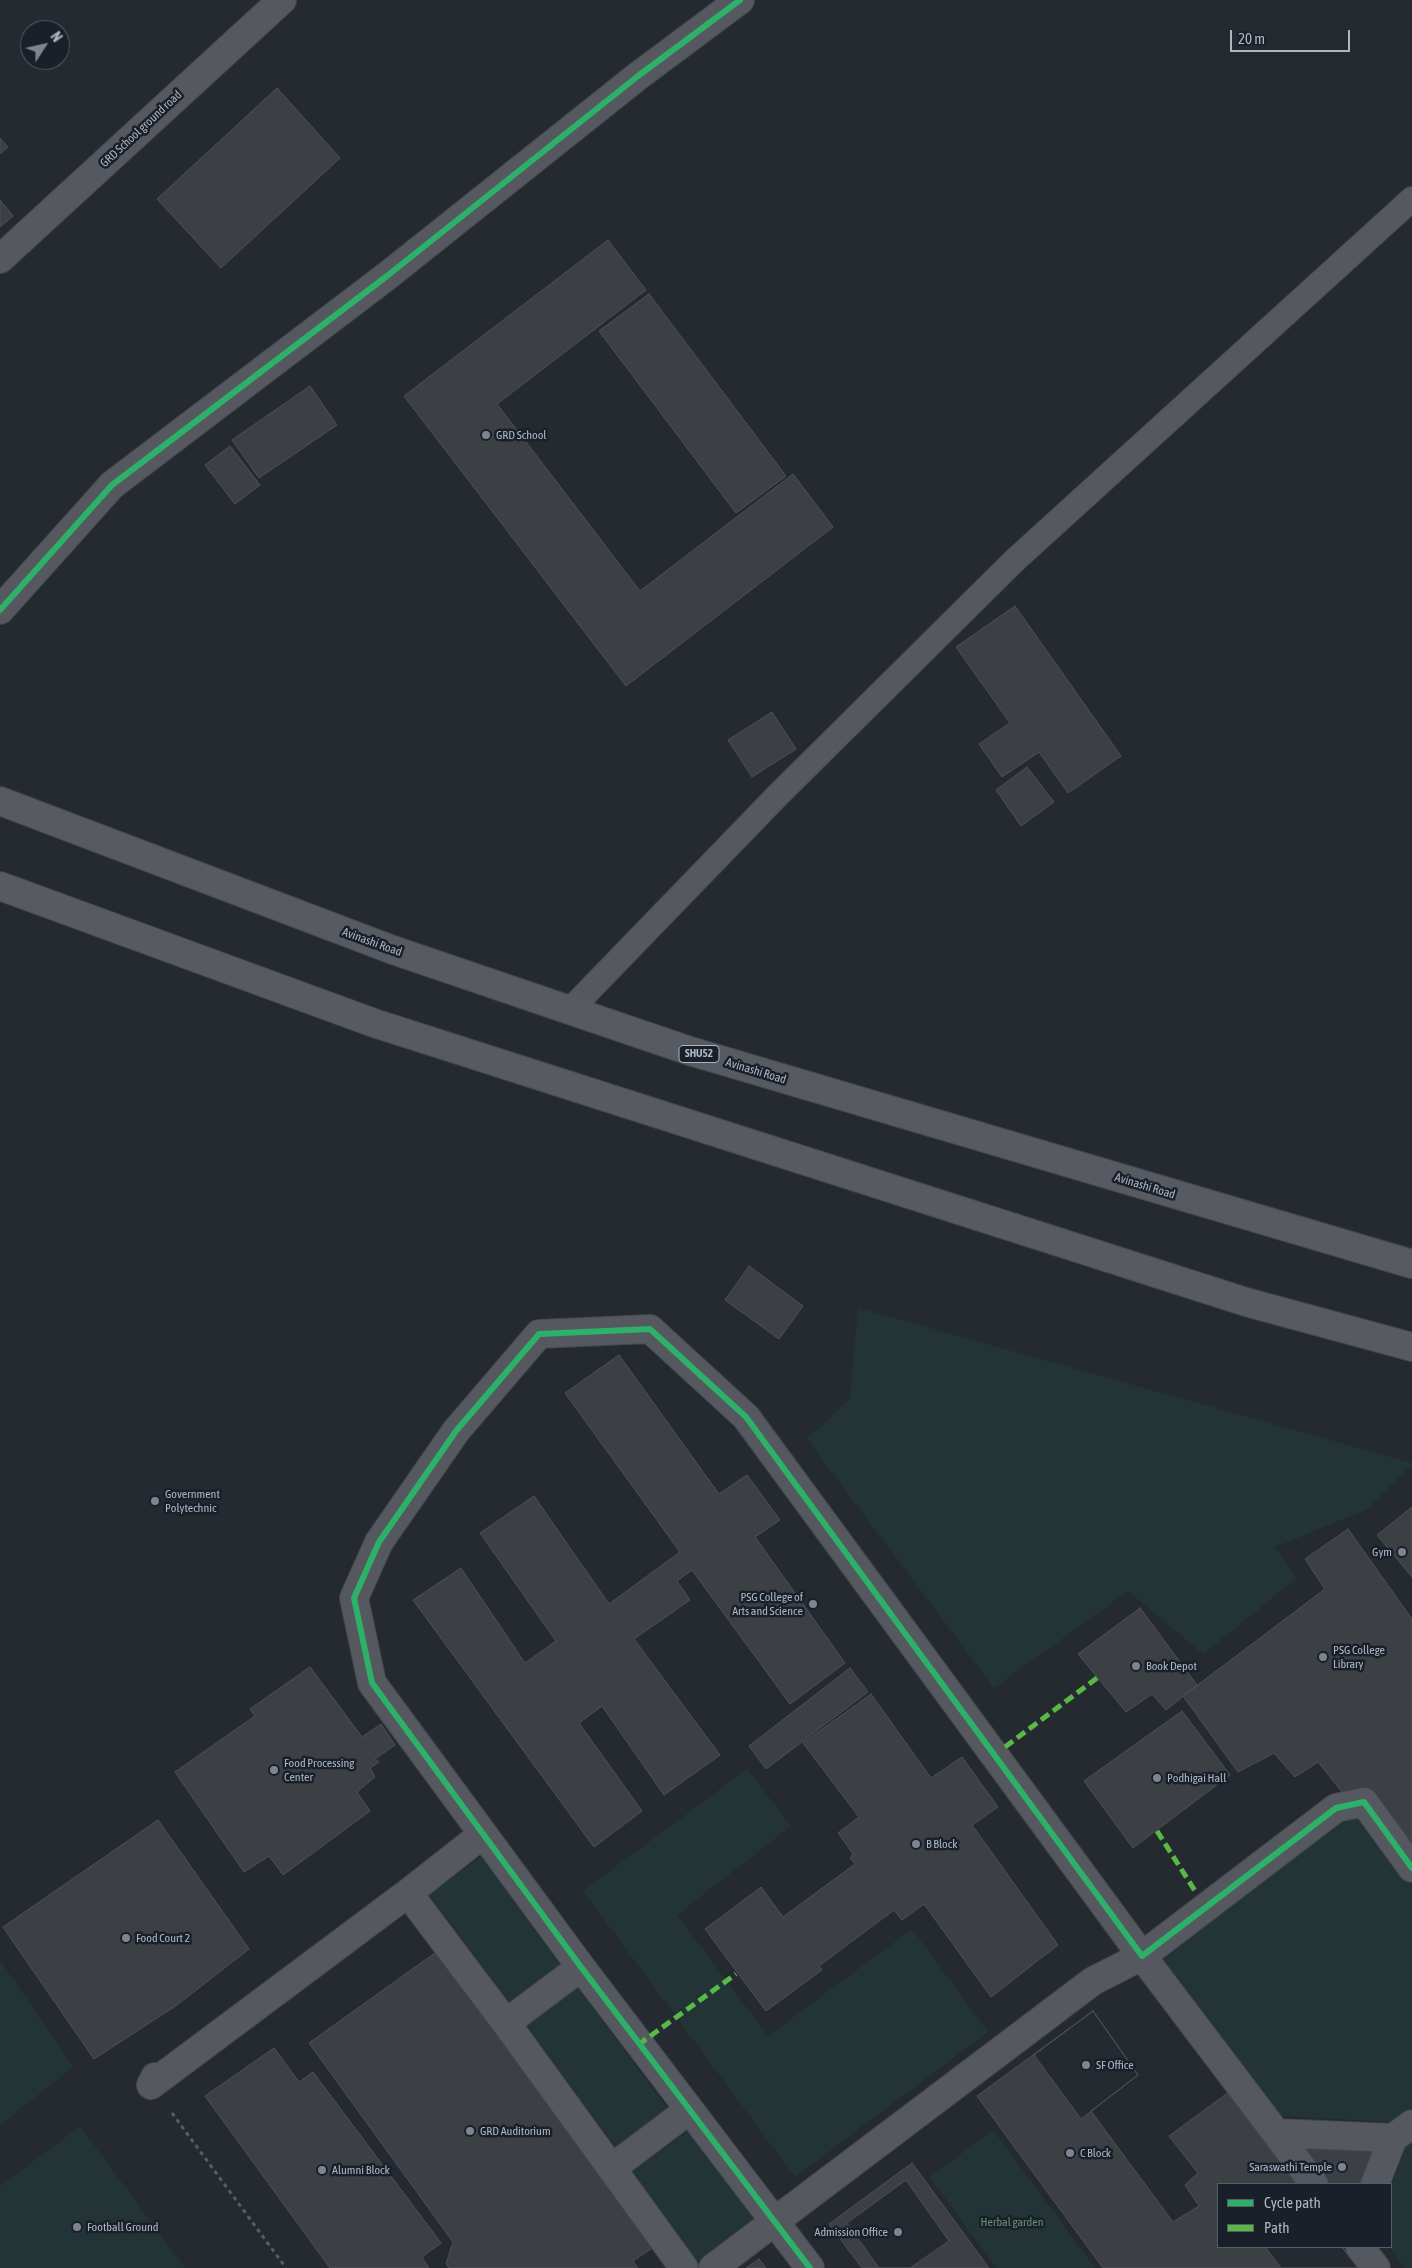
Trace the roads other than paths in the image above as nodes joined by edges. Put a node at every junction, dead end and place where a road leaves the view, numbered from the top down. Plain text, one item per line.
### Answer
1 (282, 0) edge
2 (740, 0) edge
3 (1412, 199) edge
4 (0, 259) edge
5 (0, 610) edge
6 (0, 801) edge
7 (0, 886) edge
8 (570, 1010) junction
9 (1412, 1264) edge
10 (1412, 1347) edge
11 (483, 1834) junction
12 (1412, 1868) edge
13 (408, 1893) junction
14 (1142, 1956) junction
15 (581, 1967) junction
16 (506, 2023) junction
17 (153, 2081) road end
18 (689, 2110) junction
19 (1403, 2131) edge
20 (1276, 2133) junction
21 (612, 2168) junction
22 (1313, 2183) edge
23 (1376, 2183) edge
24 (775, 2222) junction
25 (1361, 2248) edge
26 (684, 2268) edge
27 (712, 2268) edge
28 (810, 2268) edge
29 (1376, 2268) edge

1 - 4 street, GRD School ground road
2 - 5 street
3 - 8 lane
6 - 8 main road, Avinashi Road / SHU52
7 - 10 main road
8 - 9 main road, Avinashi Road / SHU52
11 - 13 street
11 - 14 street
11 - 15 street
12 - 14 street
13 - 16 street
13 - 17 street
14 - 20 street
14 - 24 street
15 - 16 street
15 - 18 street
16 - 21 street
18 - 21 street
18 - 24 street
19 - 20 street
19 - 23 street
20 - 22 street
21 - 26 street
24 - 27 street
24 - 28 street
25 - 29 street

